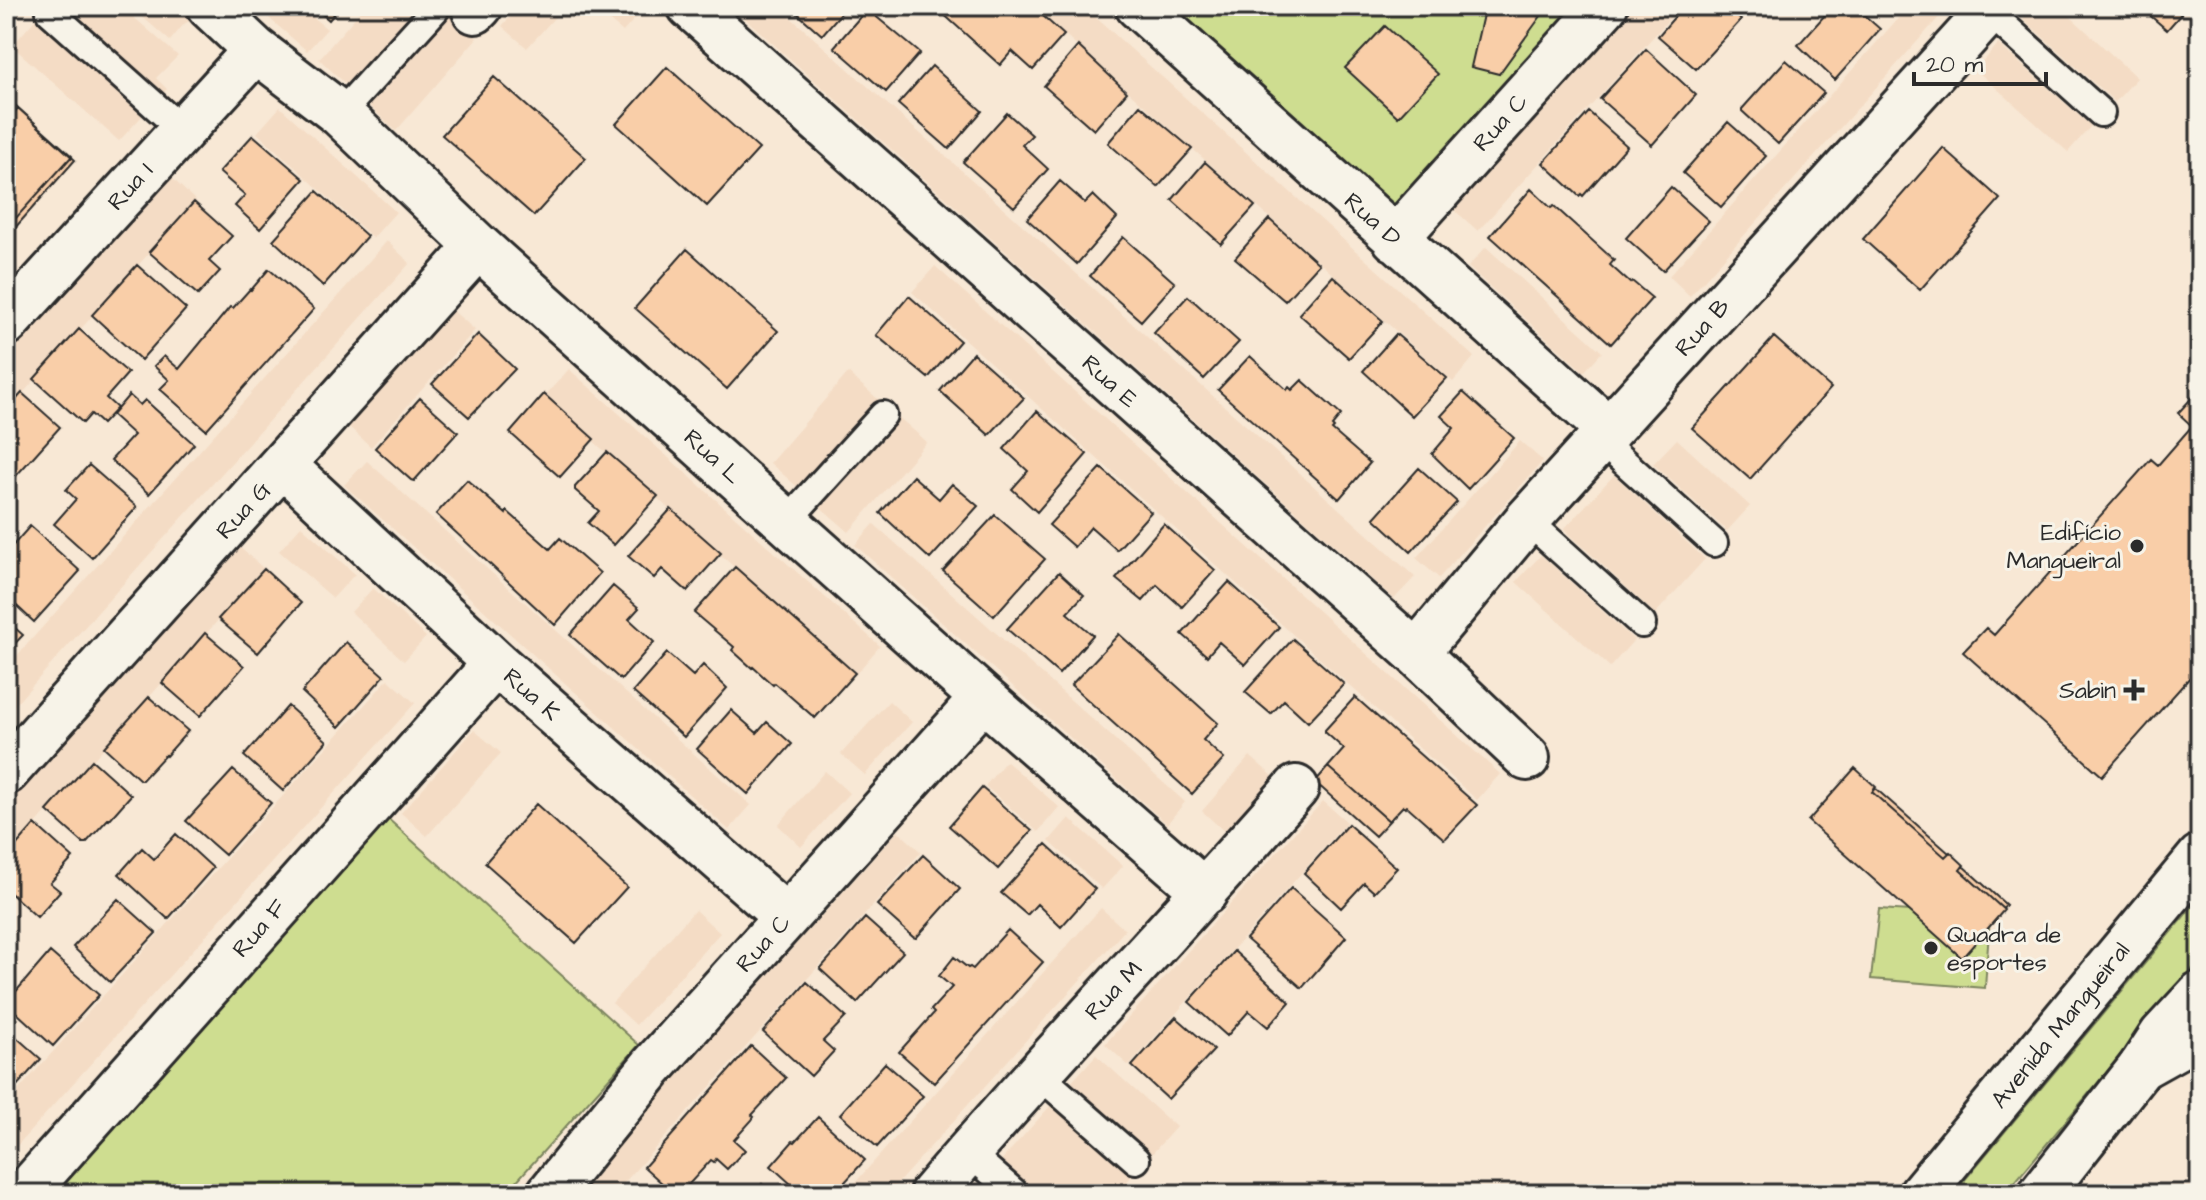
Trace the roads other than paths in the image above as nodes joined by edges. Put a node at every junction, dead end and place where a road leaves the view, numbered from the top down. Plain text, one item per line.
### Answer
1 (690, 6) edge
2 (1138, 6) edge
3 (1605, 6) edge
4 (463, 9) edge
5 (1992, 9) edge
6 (50, 12) dead end
7 (216, 12) edge
8 (256, 50) junction
9 (2101, 113) dead end
10 (340, 114) junction
11 (181, 129) junction
12 (1395, 239) junction
13 (478, 246) junction
14 (6, 323) edge
15 (883, 415) dead end
16 (1604, 435) junction
17 (283, 465) junction
18 (1527, 520) junction
19 (786, 522) junction
20 (1714, 543) dead end
21 (1642, 624) dead end
22 (1416, 653) junction
23 (496, 663) junction
24 (983, 698) junction
25 (1527, 758) dead end
26 (6, 772) edge
27 (1296, 788) dead end
28 (2200, 857) edge
29 (1205, 892) junction
30 (786, 917) junction
31 (2200, 994) edge
32 (2200, 1037) edge
33 (2141, 1067) junction
34 (1037, 1073) junction
35 (968, 1152) junction
36 (1136, 1160) dead end
37 (24, 1194) edge
38 (549, 1194) edge
39 (932, 1194) edge
40 (1016, 1194) edge
41 (1921, 1194) edge
42 (2041, 1194) edge

1 - 22 street, Rua E
2 - 12 street, Rua D
3 - 12 street, Rua C
4 - 10 lane
5 - 9 lane
5 - 16 street, Rua B
6 - 11 lane
7 - 8 street, Rua L
8 - 10 street, Rua L
8 - 11 street, Rua I
10 - 13 street, Rua L
11 - 14 street, Rua I
12 - 16 street, Rua D
13 - 17 street, Rua G
13 - 19 street, Rua L
15 - 19 lane
16 - 18 street, Rua B
16 - 20 lane
17 - 23 street, Rua K
17 - 26 street, Rua G
18 - 21 lane
18 - 22 street, Rua B
19 - 24 street, Rua L
22 - 25 street, Rua E
23 - 30 street, Rua K
23 - 37 street, Rua F
24 - 29 street, Rua L
24 - 30 street, Rua C
27 - 29 street, Rua M
28 - 41 street, Avenida Mangueiral
29 - 34 street, Rua M
30 - 38 street, Rua C
31 - 33 street
32 - 33 street
33 - 42 street
34 - 35 street, Rua M
34 - 36 lane
35 - 39 street, Rua M
35 - 40 lane

